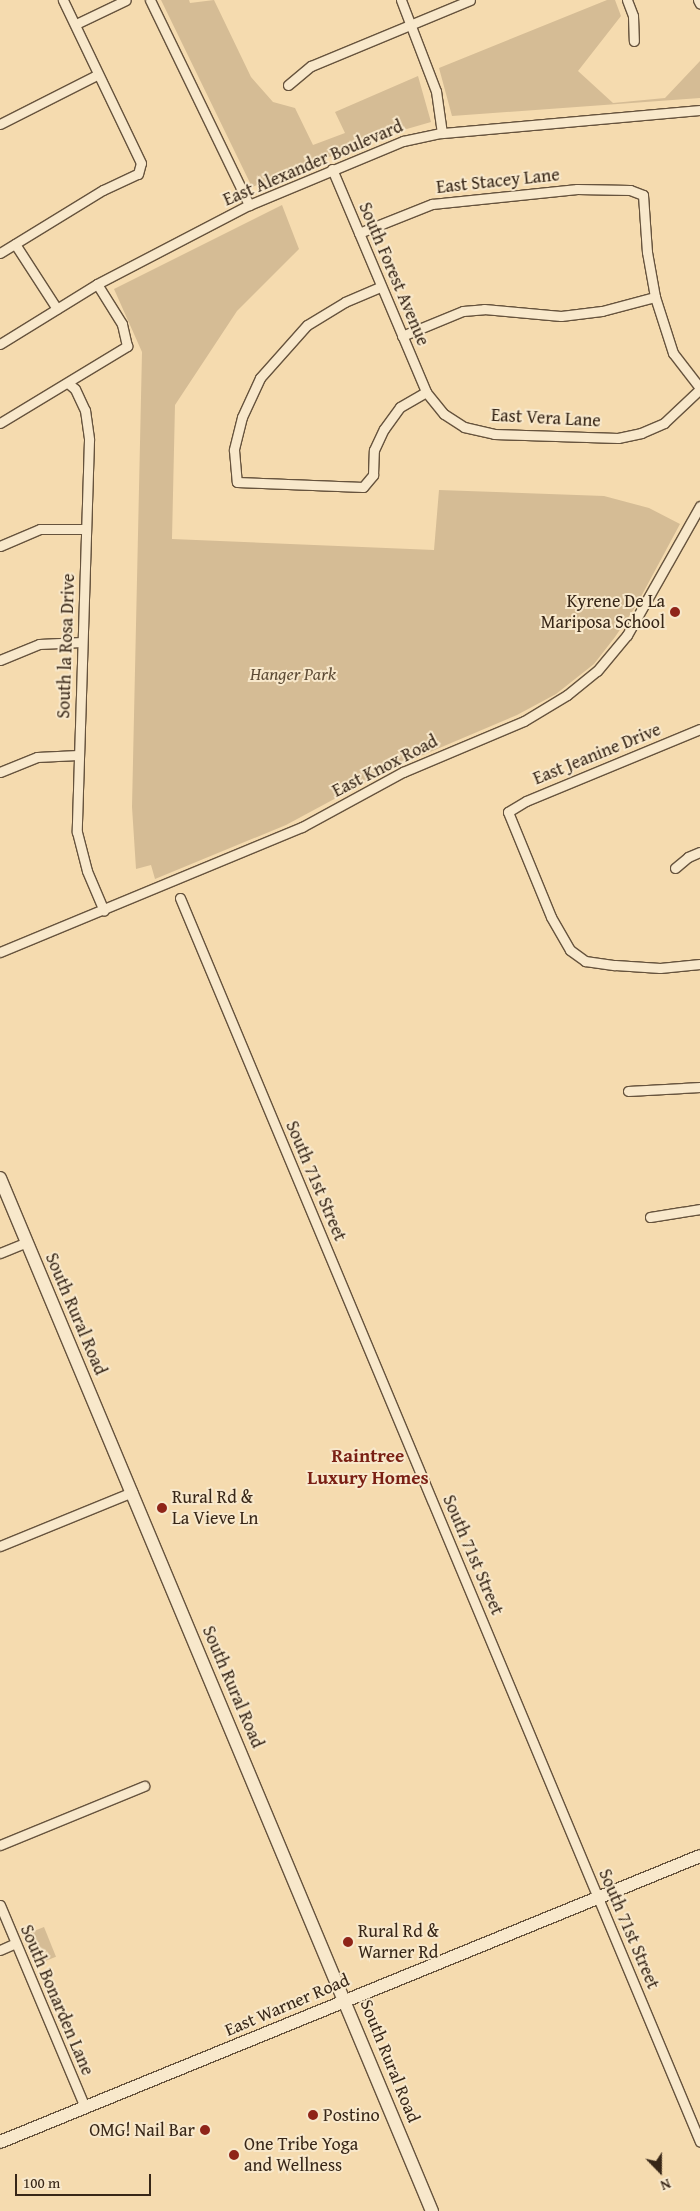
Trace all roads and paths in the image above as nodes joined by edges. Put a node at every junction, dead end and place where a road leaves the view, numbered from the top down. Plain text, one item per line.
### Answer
1 (64, 0) edge
2 (126, 0) edge
3 (150, 0) edge
4 (401, 0) edge
5 (470, 0) edge
6 (627, 0) edge
7 (698, 0) edge
8 (700, 4) edge
9 (76, 24) junction
10 (411, 24) junction
11 (634, 41) dead end
12 (97, 75) junction
13 (288, 85) dead end
14 (700, 110) edge
15 (0, 124) edge
16 (442, 133) junction
17 (332, 170) junction
18 (249, 205) junction
19 (360, 233) junction
20 (15, 244) junction
21 (0, 252) edge
22 (97, 284) junction
23 (380, 288) junction
24 (655, 297) junction
25 (57, 309) junction
26 (402, 336) junction
27 (0, 344) edge
28 (68, 383) junction
29 (700, 388) edge
30 (426, 392) junction
31 (0, 423) edge
32 (700, 506) edge
33 (86, 529) junction
34 (0, 546) edge
35 (82, 642) junction
36 (0, 660) edge
37 (700, 729) edge
38 (78, 755) junction
39 (0, 772) edge
40 (700, 852) edge
41 (675, 868) dead end
42 (180, 898) dead end
43 (104, 911) junction
44 (0, 952) edge
45 (700, 964) edge
46 (700, 1087) edge
47 (628, 1090) dead end
48 (0, 1178) edge
49 (700, 1209) edge
50 (650, 1217) dead end
51 (27, 1242) junction
52 (0, 1253) edge
53 (132, 1492) junction
54 (0, 1546) edge
55 (144, 1786) dead end
56 (0, 1845) edge
57 (700, 1856) edge
58 (599, 1897) junction
59 (0, 1905) edge
60 (16, 1943) junction
61 (0, 1950) edge
62 (346, 1999) junction
63 (85, 2107) junction
64 (0, 2142) edge
65 (700, 2142) edge
66 (432, 2211) edge

1 - 9 street
2 - 9 street
3 - 18 street
4 - 10 street
5 - 10 street
6 - 11 street
7 - 8 street
9 - 12 street
10 - 13 street
10 - 16 street
12 - 15 street
12 - 20 street
14 - 16 street, East Alexander Boulevard
16 - 17 street, East Alexander Boulevard
17 - 18 street, East Alexander Boulevard
17 - 19 street, South Forest Avenue
18 - 22 street, East Alexander Boulevard
19 - 23 street, South Forest Avenue
19 - 24 street, East Stacey Lane
20 - 21 street
20 - 25 street
22 - 25 street, East Alexander Boulevard
22 - 28 street
23 - 26 street, South Forest Avenue
23 - 30 street
24 - 26 street
24 - 29 street
25 - 27 street, East Alexander Boulevard
26 - 30 street, South Forest Avenue
28 - 31 street
28 - 33 street, South la Rosa Drive
29 - 30 street, East Vera Lane
32 - 43 street, East Knox Road
33 - 34 street
33 - 35 street, South la Rosa Drive
35 - 36 street
35 - 38 street, South la Rosa Drive
37 - 45 street, East Jeanine Drive
38 - 39 street
38 - 43 street, South la Rosa Drive
40 - 41 street
42 - 58 street, South 71st Street
43 - 44 street, East Knox Road
46 - 47 street
48 - 51 main road, South Rural Road
49 - 50 street
51 - 52 street
51 - 53 main road, South Rural Road
53 - 54 street
53 - 62 main road, South Rural Road
55 - 56 street
57 - 58 main road, East Warner Road
58 - 62 main road, East Warner Road
58 - 65 street, South 71st Street
59 - 60 street, South Bonarden Lane
60 - 61 street
60 - 63 street, South Bonarden Lane
62 - 63 main road, East Warner Road
62 - 66 main road, South Rural Road
63 - 64 main road, East Warner Road

